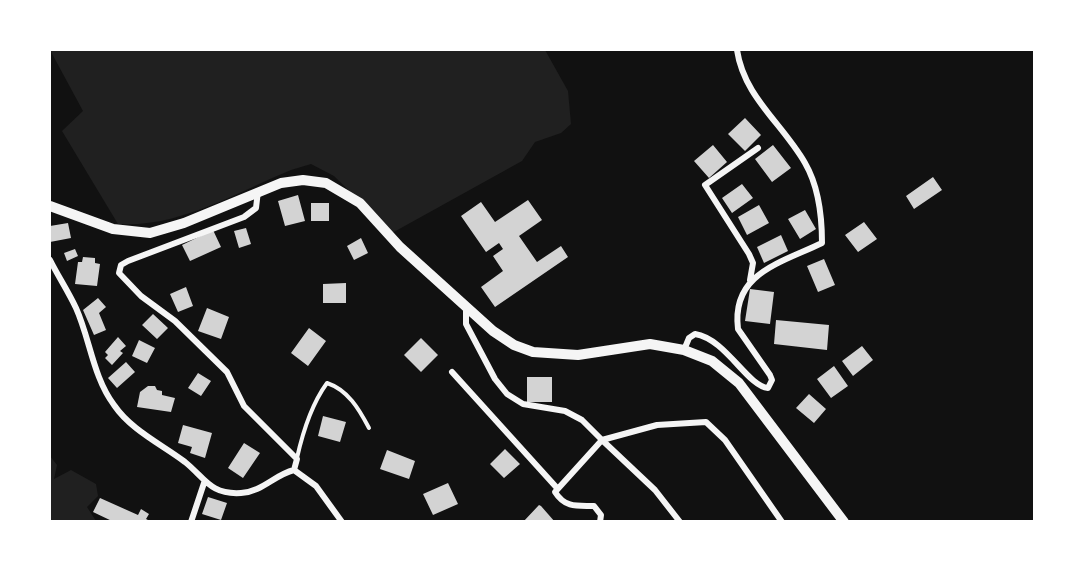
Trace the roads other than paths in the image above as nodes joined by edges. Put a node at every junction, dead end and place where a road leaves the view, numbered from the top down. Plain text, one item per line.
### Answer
1 (737, 50) edge
2 (758, 148) dead end
3 (258, 191) junction
4 (50, 206) edge
5 (50, 260) edge
6 (750, 280) junction
7 (466, 305) junction
8 (684, 350) junction
9 (452, 372) dead end
10 (369, 428) dead end
11 (602, 440) junction
12 (297, 459) junction
13 (294, 470) junction
14 (204, 483) junction
15 (557, 488) junction
16 (191, 522) edge
17 (342, 522) edge
18 (600, 522) edge
19 (680, 522) edge
20 (782, 522) edge
21 (844, 522) edge

1 - 6 street
2 - 6 street
3 - 4 main road
3 - 7 main road
3 - 12 street
5 - 14 street
6 - 8 street
7 - 8 main road
7 - 11 street
8 - 21 main road
9 - 15 street
10 - 12 lane
11 - 15 street
11 - 19 street
11 - 20 street
12 - 13 street
13 - 14 street
13 - 17 street
14 - 16 street
15 - 18 street

